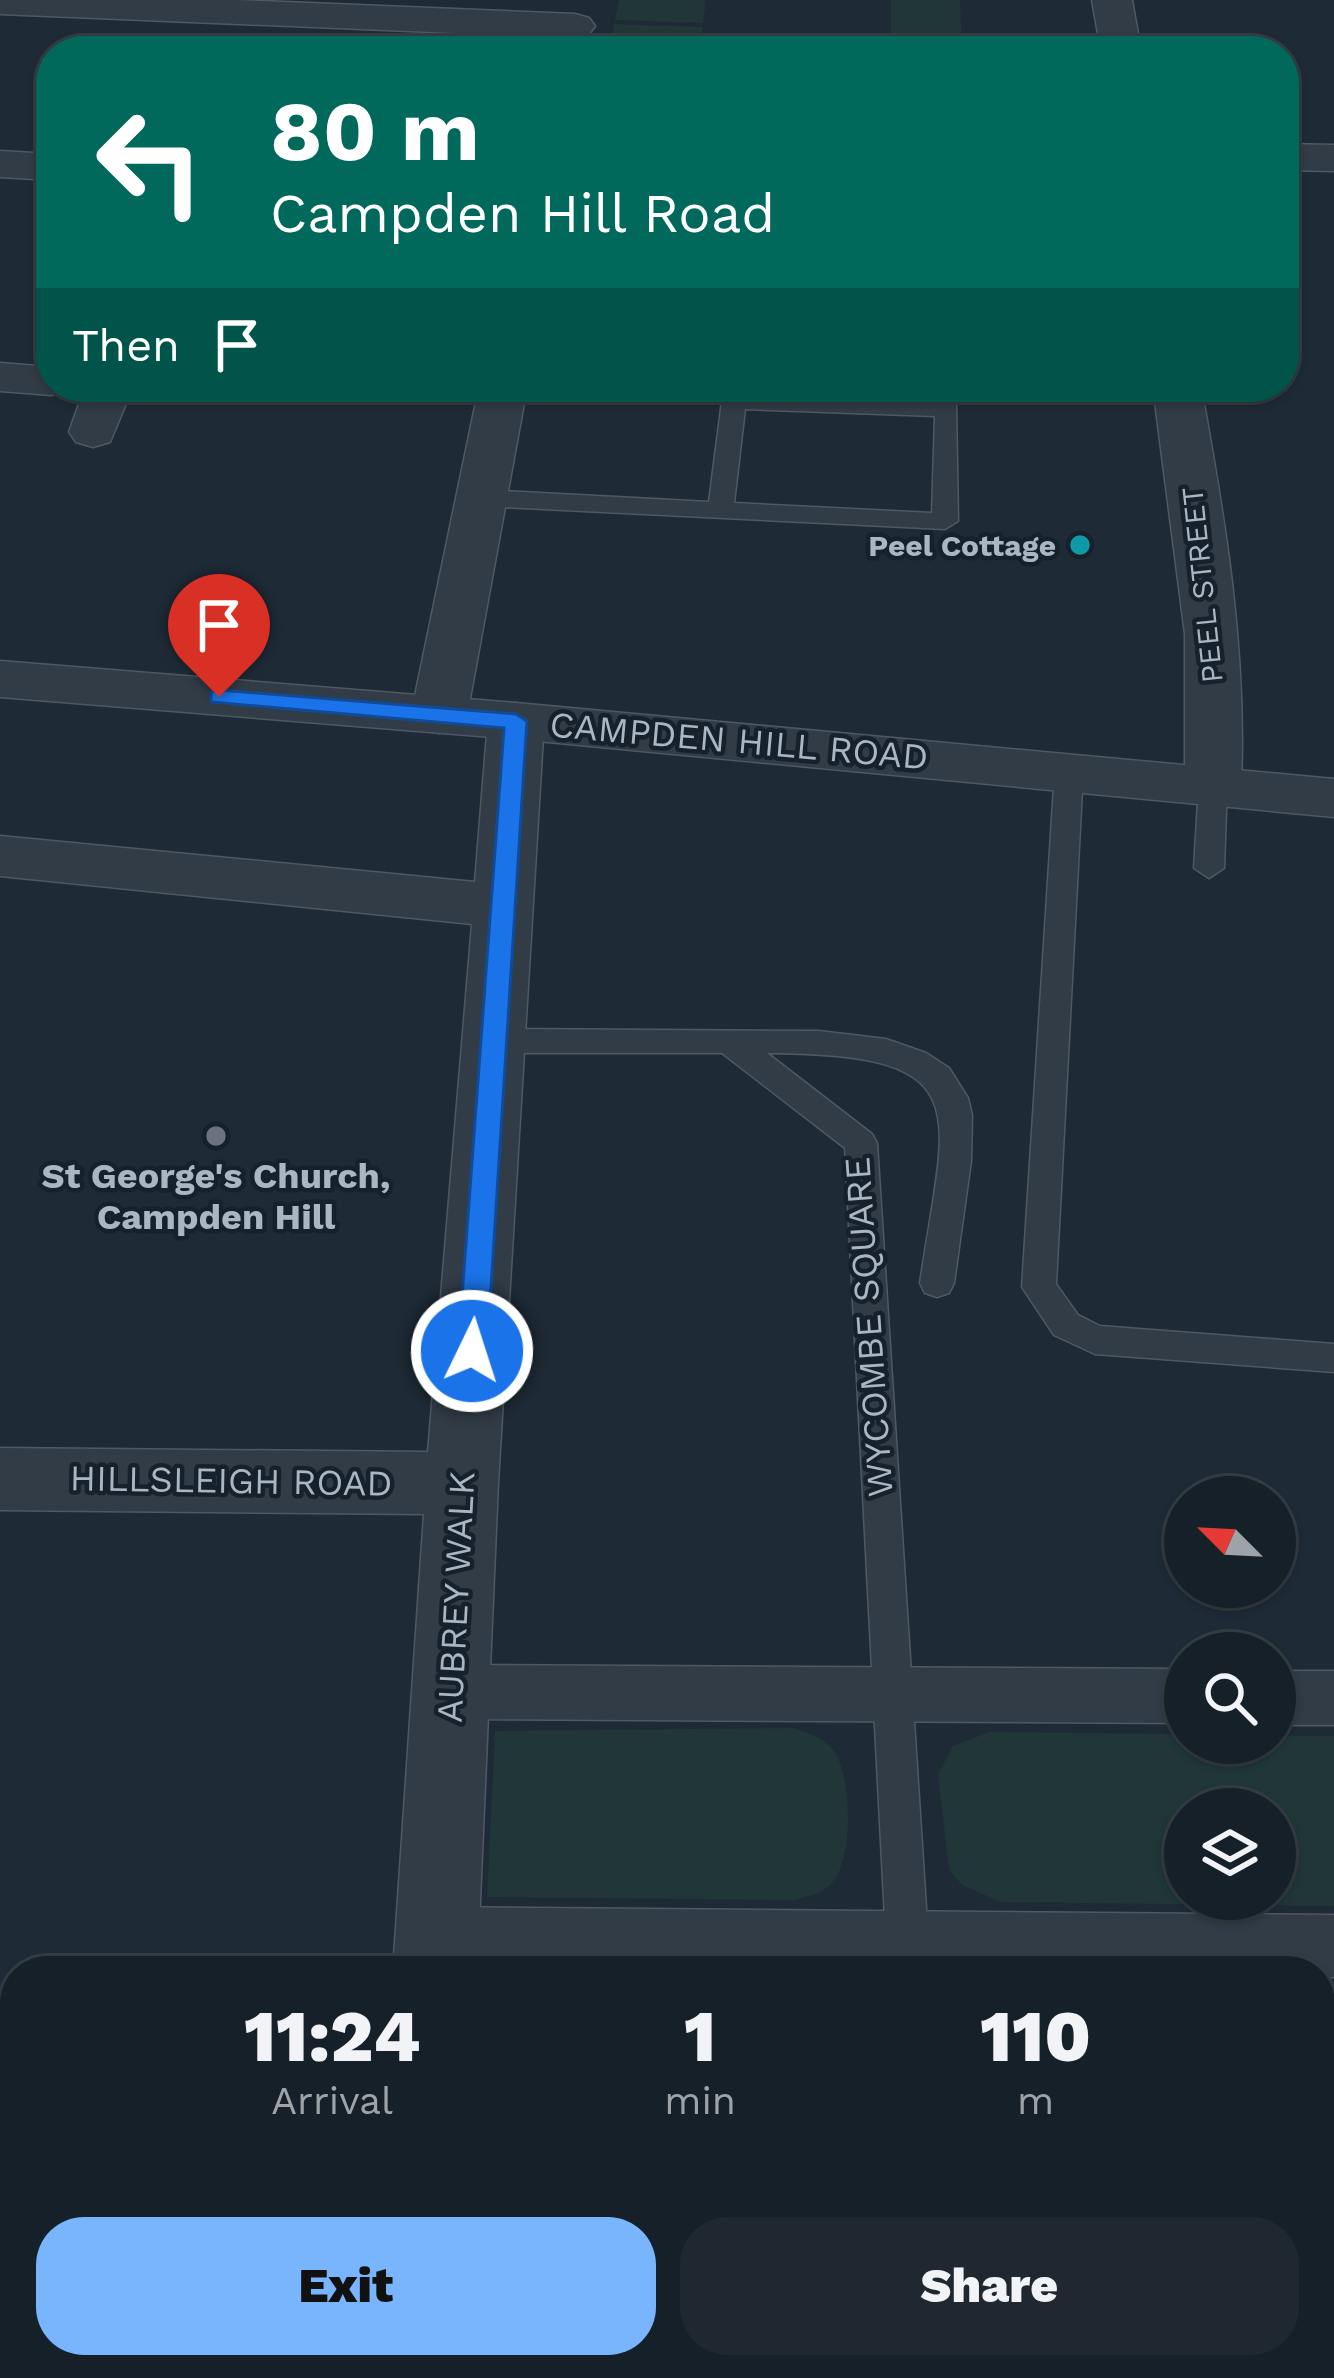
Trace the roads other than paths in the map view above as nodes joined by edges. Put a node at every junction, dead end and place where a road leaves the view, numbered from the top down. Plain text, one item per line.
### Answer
1 (1112, 0) edge
2 (0, 2) edge
3 (258, 6) edge
4 (575, 26) edge
5 (247, 36) edge
6 (1118, 36) edge
7 (1299, 157) edge
8 (1334, 158) edge
9 (0, 164) edge
10 (36, 166) edge
11 (0, 377) edge
12 (36, 380) edge
13 (500, 402) edge
14 (734, 402) edge
15 (760, 402) edge
16 (1180, 402) edge
17 (482, 498) junction
18 (721, 510) junction
19 (0, 679) edge
20 (439, 715) junction
21 (516, 721) junction
22 (1069, 771) junction
23 (1213, 784) junction
24 (1334, 798) edge
25 (0, 856) edge
26 (1209, 868) dead end
27 (503, 906) junction
28 (495, 1041) junction
29 (729, 1041) junction
30 (937, 1283) dead end
31 (1334, 1358) edge
32 (0, 1479) edge
33 (462, 1484) junction
34 (450, 1692) junction
35 (893, 1692) junction
36 (1164, 1696) edge
37 (1296, 1697) edge
38 (1334, 1698) edge
39 (908, 1939) junction
40 (1334, 1946) edge
41 (436, 1954) edge

1 - 6 street
2 - 3 street
3 - 4 street
3 - 5 street
7 - 8 street
9 - 10 street
11 - 12 street
13 - 17 street
14 - 18 lane
15 - 18 lane
16 - 23 street, PEEL STREET
17 - 18 lane
17 - 20 street
19 - 20 street, CAMPDEN HILL ROAD
20 - 21 street, CAMPDEN HILL ROAD
21 - 22 street, CAMPDEN HILL ROAD
21 - 27 street, AUBREY WALK
22 - 23 street, CAMPDEN HILL ROAD
22 - 31 lane
23 - 24 street, CAMPDEN HILL ROAD
23 - 26 lane
25 - 27 street
27 - 28 street, AUBREY WALK
28 - 29 lane
28 - 33 street, AUBREY WALK
29 - 30 lane
29 - 35 lane, WYCOMBE SQUARE
32 - 33 street, HILLSLEIGH ROAD
33 - 34 street, AUBREY WALK
34 - 35 street
34 - 41 street, AUBREY WALK
35 - 36 street
35 - 39 lane, WYCOMBE SQUARE
37 - 38 street
39 - 40 street
39 - 41 street

